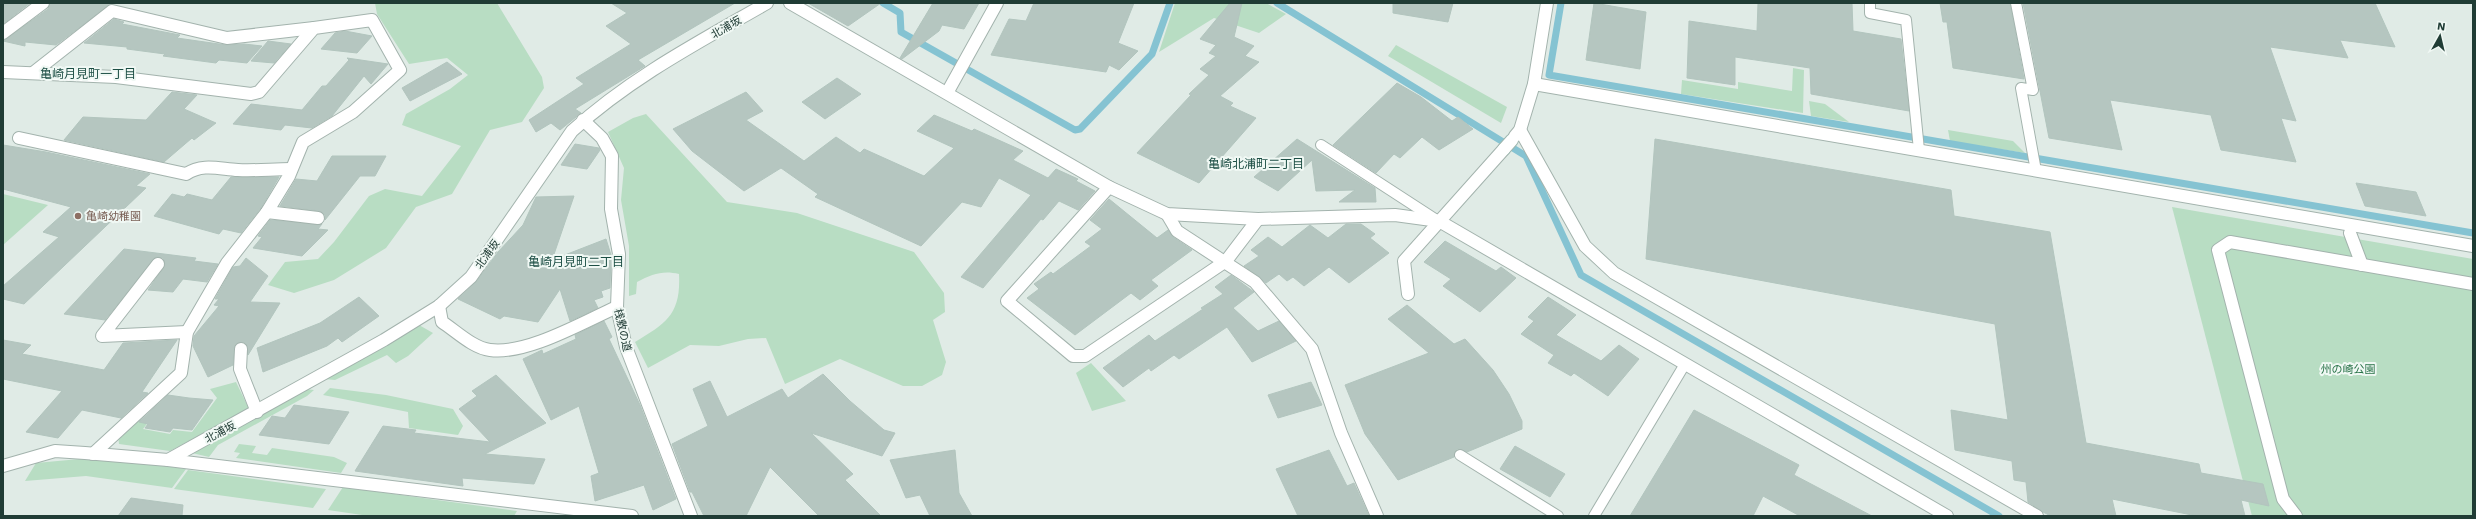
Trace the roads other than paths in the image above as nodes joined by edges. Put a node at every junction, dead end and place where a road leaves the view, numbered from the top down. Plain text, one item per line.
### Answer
1 (43, 3) edge
2 (767, 3) edge
3 (790, 3) edge
4 (997, 3) edge
5 (1547, 3) edge
6 (1870, 3) edge
7 (2016, 3) edge
8 (314, 28) junction
9 (3, 32) edge
10 (3, 72) edge
11 (33, 73) junction
12 (1534, 84) junction
13 (948, 93) junction
14 (583, 120) junction
15 (1516, 135) junction
16 (18, 138) dead end
17 (1321, 145) dead end
18 (1919, 150) junction
19 (291, 169) junction
20 (2036, 171) junction
21 (1109, 187) junction
22 (267, 212) junction
23 (1167, 214) junction
24 (318, 218) dead end
25 (1258, 219) junction
26 (1439, 221) junction
27 (2350, 233) dead end
28 (2473, 246) edge
29 (1226, 261) junction
30 (158, 264) dead end
31 (2362, 265) junction
32 (2473, 284) edge
33 (1408, 294) dead end
34 (439, 306) junction
35 (617, 306) junction
36 (187, 332) junction
37 (241, 349) dead end
38 (1685, 364) junction
39 (257, 412) junction
40 (93, 454) junction
41 (1460, 455) dead end
42 (168, 460) junction
43 (3, 466) edge
44 (2291, 513) edge
45 (632, 516) edge
46 (691, 516) edge
47 (1377, 516) edge
48 (1558, 516) edge
49 (1594, 516) edge
50 (1947, 516) edge
51 (2038, 516) edge

1 - 9 street
2 - 14 street, 北浦坂
3 - 13 street
4 - 13 street
5 - 12 street
6 - 18 lane
7 - 20 lane
8 - 11 street
8 - 11 street
8 - 19 street
10 - 11 street
12 - 15 street
12 - 18 street
13 - 21 street
14 - 34 street, 北浦坂
14 - 35 street, 桟敷の道
15 - 26 street
15 - 51 street
16 - 19 street
17 - 26 lane
18 - 20 street
19 - 22 street
20 - 28 street
21 - 23 street
21 - 29 street
22 - 24 street
22 - 36 street
23 - 25 street
23 - 29 street
25 - 26 street
25 - 29 street
26 - 33 street
26 - 38 street
27 - 31 street
29 - 47 street
30 - 36 street
31 - 32 street
31 - 44 street
34 - 35 street
34 - 39 street, 北浦坂
35 - 46 street, 桟敷の道
36 - 40 street
37 - 39 street
38 - 49 lane
38 - 50 street
39 - 42 street, 北浦坂
40 - 42 street
40 - 43 street
41 - 48 lane
42 - 45 street

